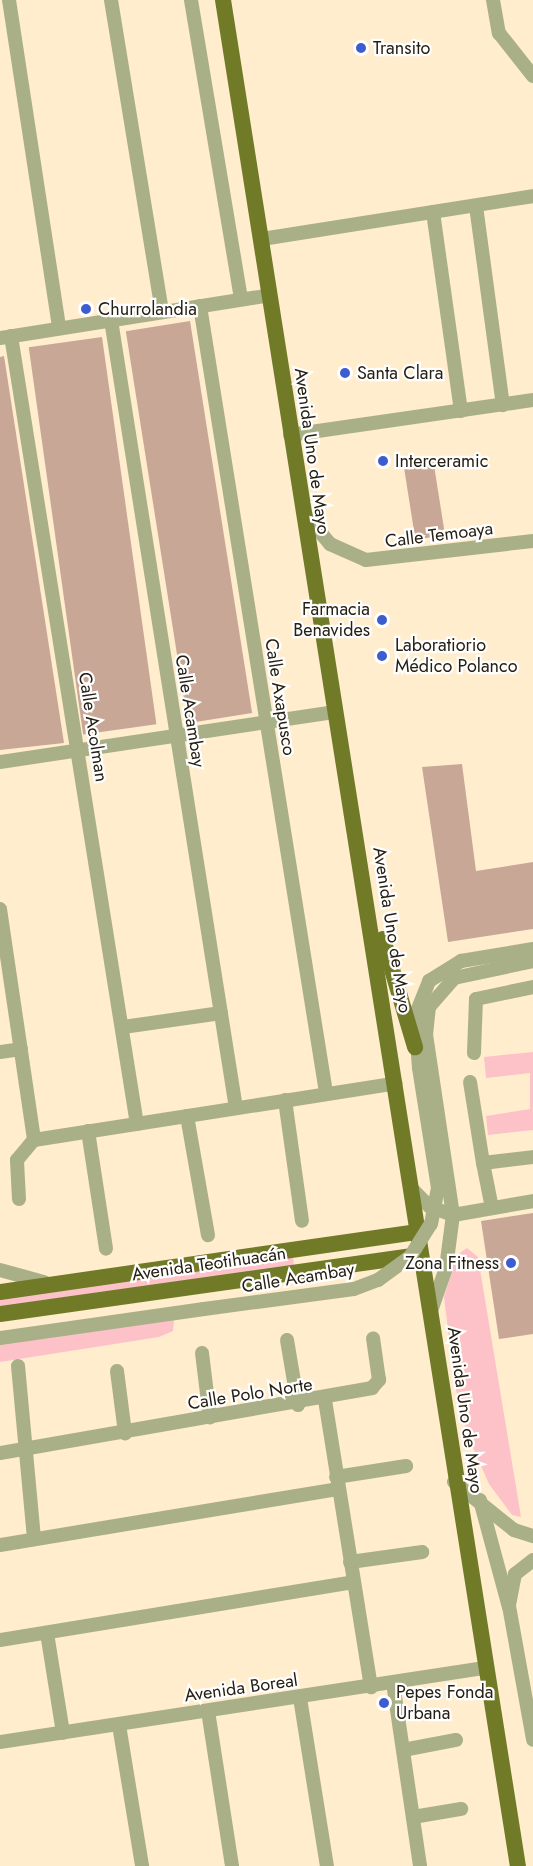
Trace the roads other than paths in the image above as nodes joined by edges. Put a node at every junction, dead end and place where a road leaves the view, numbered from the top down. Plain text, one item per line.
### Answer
1 (9, 0) edge
2 (111, 0) edge
3 (191, 0) edge
4 (223, 0) edge
5 (492, 0) edge
6 (533, 75) edge
7 (533, 196) edge
8 (476, 206) junction
9 (433, 212) junction
10 (262, 239) junction
11 (270, 295) junction
12 (241, 300) junction
13 (200, 306) junction
14 (162, 312) junction
15 (111, 320) junction
16 (59, 328) junction
17 (6, 337) edge
18 (533, 400) edge
19 (503, 405) junction
20 (461, 411) junction
21 (290, 435) junction
22 (299, 506) junction
23 (533, 541) edge
24 (335, 712) junction
25 (266, 720) junction
26 (176, 734) junction
27 (79, 750) junction
28 (0, 762) edge
29 (368, 903) junction
30 (0, 909) edge
31 (533, 949) edge
32 (533, 961) edge
33 (533, 987) edge
34 (221, 1012) junction
35 (123, 1027) junction
36 (415, 1047) junction
37 (21, 1049) junction
38 (0, 1052) edge
39 (474, 1053) dead end
40 (470, 1082) dead end
41 (396, 1083) junction
42 (327, 1093) junction
43 (285, 1100) junction
44 (236, 1108) junction
45 (187, 1116) junction
46 (137, 1124) junction
47 (88, 1131) junction
48 (34, 1140) junction
49 (533, 1157) edge
50 (483, 1163) junction
51 (411, 1188) junction
52 (19, 1199) dead end
53 (533, 1201) edge
54 (492, 1208) junction
55 (453, 1215) junction
56 (302, 1221) dead end
57 (418, 1232) junction
58 (208, 1235) dead end
59 (106, 1249) dead end
60 (295, 1250) junction
61 (423, 1254) junction
62 (0, 1270) edge
63 (298, 1271) junction
64 (58, 1284) junction
65 (0, 1292) edge
66 (431, 1311) junction
67 (0, 1314) edge
68 (0, 1338) edge
69 (373, 1338) dead end
70 (287, 1340) dead end
71 (202, 1353) dead end
72 (18, 1366) dead end
73 (117, 1371) dead end
74 (325, 1400) junction
75 (298, 1405) junction
76 (210, 1418) junction
77 (125, 1433) junction
78 (27, 1448) junction
79 (0, 1453) edge
80 (406, 1466) dead end
81 (454, 1482) junction
82 (336, 1484) junction
83 (480, 1500) junction
84 (533, 1536) edge
85 (34, 1539) junction
86 (0, 1545) edge
87 (422, 1552) dead end
88 (533, 1560) edge
89 (350, 1562) junction
90 (353, 1582) junction
91 (509, 1606) junction
92 (47, 1633) junction
93 (0, 1640) edge
94 (486, 1668) junction
95 (393, 1683) junction
96 (370, 1687) junction
97 (300, 1698) junction
98 (208, 1711) junction
99 (119, 1725) junction
100 (63, 1733) junction
101 (456, 1740) dead end
102 (533, 1740) edge
103 (0, 1742) edge
104 (403, 1750) junction
105 (461, 1809) dead end
106 (413, 1817) junction
107 (142, 1866) edge
108 (232, 1866) edge
109 (327, 1866) edge
110 (420, 1866) edge
111 (518, 1866) edge

1 - 16 street
2 - 14 street
3 - 12 street
4 - 10 main road, Avenida Uno de Mayo
5 - 6 street
7 - 8 street
8 - 9 street
8 - 19 street
9 - 10 street
9 - 20 street
10 - 11 main road, Avenida Uno de Mayo
11 - 12 street
11 - 21 main road, Avenida Uno de Mayo
12 - 13 street
13 - 14 street
13 - 25 street, Calle Axapusco
14 - 15 street
15 - 16 street
15 - 26 street, Calle Acambay
16 - 17 street
17 - 27 street, Calle Acolman
18 - 19 street
19 - 20 street
20 - 21 street
21 - 22 main road, Avenida Uno de Mayo
22 - 23 street, Calle Temoaya
22 - 24 main road, Avenida Uno de Mayo
24 - 25 street
24 - 29 main road, Avenida Uno de Mayo
25 - 26 street
25 - 42 street, Calle Axapusco
26 - 27 street
26 - 34 street, Calle Acambay
27 - 28 street
27 - 35 street, Calle Acolman
29 - 36 main road
29 - 41 main road, Avenida Uno de Mayo
30 - 37 street
31 - 36 street, Calle Acambay
32 - 55 street
33 - 39 street
34 - 35 street
34 - 44 street, Calle Acambay
35 - 46 street, Calle Acolman
36 - 68 street, Calle Acambay, bridge
37 - 38 street
37 - 48 street
40 - 50 street
41 - 42 street
41 - 51 main road, Avenida Uno de Mayo
42 - 43 street
43 - 44 street
43 - 56 street
44 - 45 street
45 - 46 street
45 - 58 street
46 - 47 street
47 - 48 street
47 - 59 street
48 - 52 street
49 - 50 street
50 - 54 street
51 - 55 street
51 - 57 main road, Avenida Uno de Mayo
53 - 54 street
54 - 55 street
55 - 66 street
57 - 60 main road, Avenida Teotihuacán
57 - 61 main road, Avenida Uno de Mayo
60 - 63 main road
60 - 64 main road, Avenida Teotihuacán
61 - 63 main road, Avenida Teotihuacán
61 - 66 main road, Avenida Uno de Mayo
62 - 64 street
63 - 67 main road, Avenida Teotihuacán
64 - 65 main road, Avenida Teotihuacán
66 - 81 main road, Avenida Uno de Mayo
69 - 74 street
70 - 75 street
71 - 76 street
72 - 78 street
73 - 77 street
74 - 75 street, Calle Polo Norte
74 - 82 street, Calle Polo Norte
75 - 76 street, Calle Polo Norte
76 - 77 street, Calle Polo Norte
77 - 78 street, Calle Polo Norte
78 - 79 street, Calle Polo Norte
78 - 85 street
80 - 82 street
81 - 83 street
81 - 94 main road, Avenida Uno de Mayo
82 - 85 street
82 - 89 street, Calle Polo Norte
83 - 84 street
83 - 91 street
85 - 86 street
87 - 89 street
88 - 91 street
89 - 90 street, Calle Polo Norte
90 - 92 street
90 - 96 street, Calle Polo Norte
91 - 102 street
92 - 93 street
92 - 100 street
94 - 95 street, Avenida Boreal
94 - 111 main road, Avenida Uno de Mayo
95 - 96 street, Avenida Boreal
95 - 104 street
96 - 97 street, Avenida Boreal
97 - 98 street, Avenida Boreal
97 - 109 street
98 - 99 street, Avenida Boreal
98 - 108 street
99 - 100 street, Avenida Boreal
99 - 107 street
100 - 103 street, Avenida Boreal
101 - 104 street
104 - 106 street
105 - 106 street
106 - 110 street

